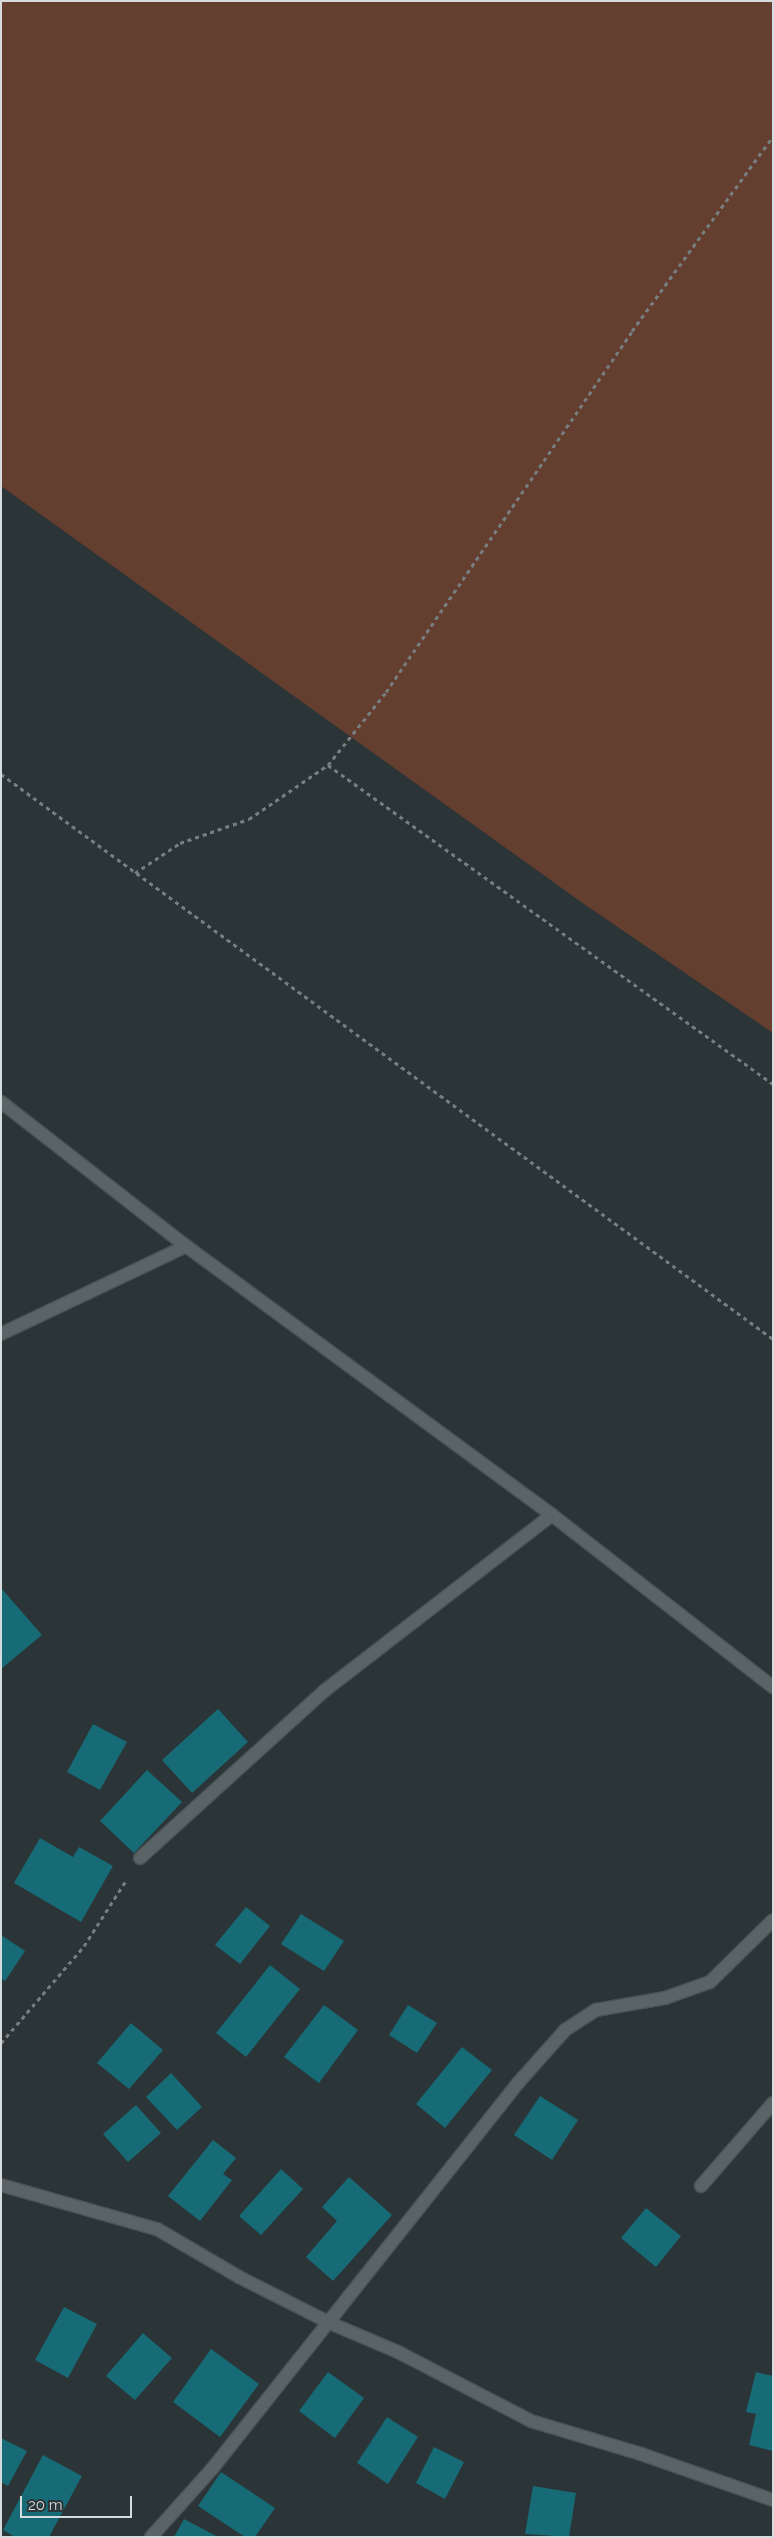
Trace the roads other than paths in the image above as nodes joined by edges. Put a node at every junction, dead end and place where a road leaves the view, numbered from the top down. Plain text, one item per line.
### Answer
1 (1, 1102) edge
2 (186, 1246) junction
3 (1, 1334) edge
4 (552, 1515) junction
5 (773, 1687) edge
6 (140, 1858) road end
7 (773, 1920) edge
8 (773, 2103) edge
9 (1, 2185) edge
10 (701, 2186) dead end
11 (330, 2323) junction
12 (773, 2500) edge
13 (151, 2537) edge

1 - 2 street
2 - 3 street
2 - 4 street
4 - 5 street
4 - 6 street
7 - 11 street
8 - 10 street
9 - 11 street
11 - 12 street
11 - 13 street

